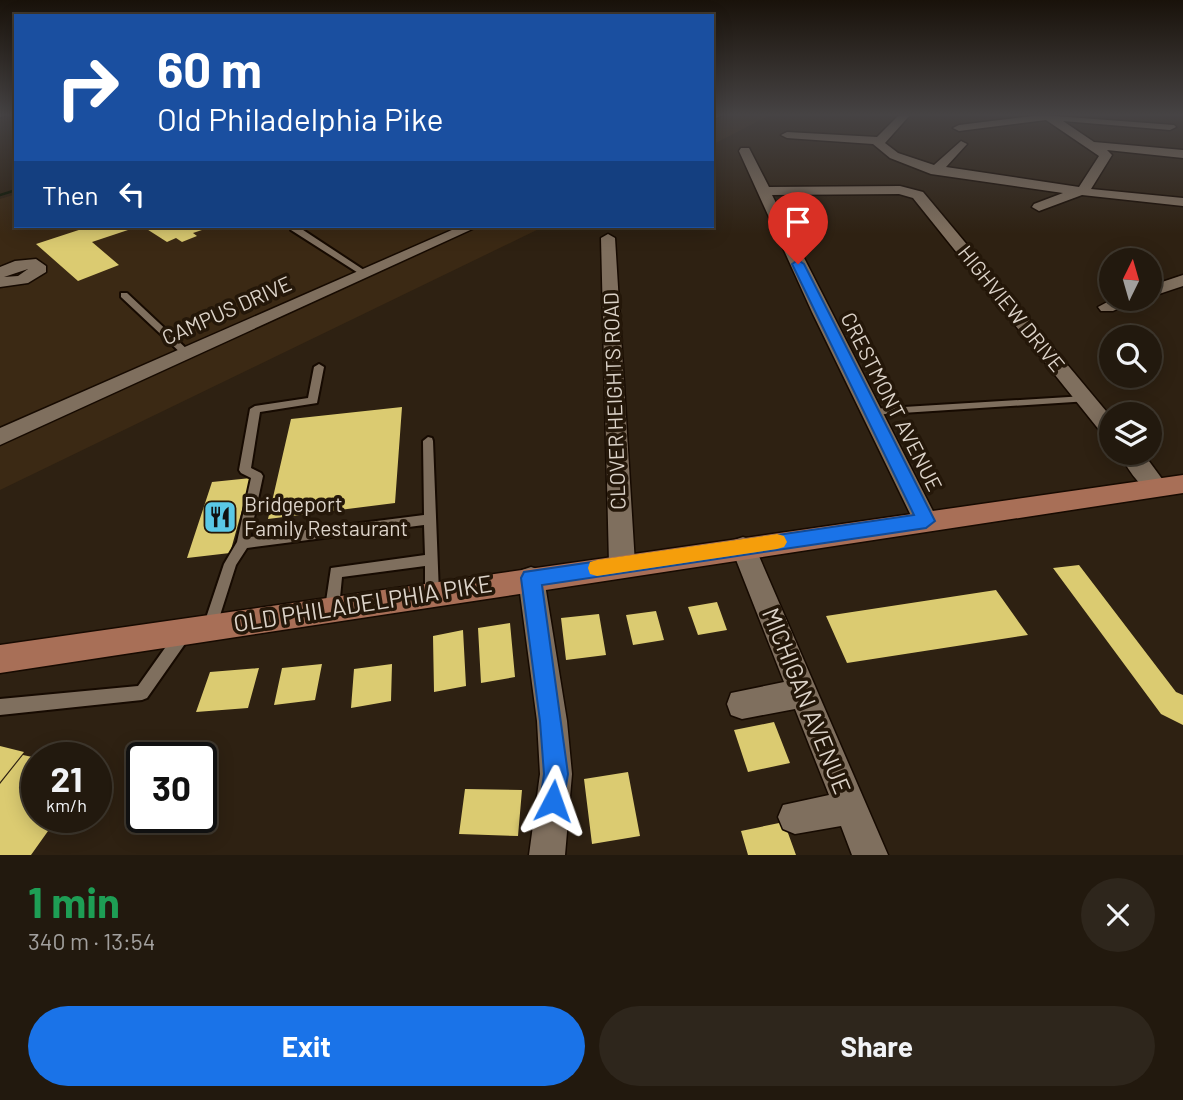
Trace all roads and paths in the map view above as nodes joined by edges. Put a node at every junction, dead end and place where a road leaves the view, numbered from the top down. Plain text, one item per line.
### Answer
1 (747, 155) edge
2 (888, 155) edge
3 (951, 155) edge
4 (1104, 155) edge
5 (935, 171) junction
6 (1084, 190) junction
7 (764, 191) junction
8 (1183, 202) edge
9 (1039, 207) dead end
10 (294, 228) dead end
11 (468, 228) edge
12 (608, 238) dead end
13 (0, 273) edge
14 (366, 274) junction
15 (1183, 280) edge
16 (22, 281) junction
17 (0, 282) edge
18 (1162, 288) edge
19 (0, 290) edge
20 (124, 295) dead end
21 (187, 354) junction
22 (319, 367) dead end
23 (1085, 399) junction
24 (871, 412) junction
25 (1099, 416) edge
26 (0, 437) edge
27 (428, 441) dead end
28 (1145, 465) edge
29 (1170, 486) edge
30 (430, 520) junction
31 (926, 521) junction
32 (243, 544) junction
33 (743, 547) junction
34 (431, 560) junction
35 (622, 564) junction
36 (531, 578) junction
37 (432, 593) junction
38 (332, 608) junction
39 (198, 629) junction
40 (0, 659) edge
41 (803, 693) junction
42 (743, 704) dead end
43 (0, 707) edge
44 (851, 808) junction
45 (795, 817) dead end
46 (547, 855) edge
47 (870, 855) edge

1 - 7 street, CRESTMONT AVENUE
2 - 5 street
3 - 5 street
4 - 6 street
5 - 6 street
6 - 8 street
6 - 9 street
7 - 23 street, HIGHVIEW DRIVE
7 - 24 street, CRESTMONT AVENUE
10 - 14 lane
11 - 14 street, CAMPUS DRIVE
12 - 35 street, CLOVER HEIGHTS ROAD
13 - 16 street
14 - 21 street, CAMPUS DRIVE
15 - 18 street
16 - 17 street
16 - 19 street
20 - 21 lane
21 - 26 street, CAMPUS DRIVE
22 - 32 lane
23 - 24 lane
23 - 25 street, HIGHVIEW DRIVE
24 - 31 street, CRESTMONT AVENUE
27 - 30 lane
28 - 29 street
29 - 31 main road, OLD PHILADELPHIA PIKE
30 - 32 lane
30 - 34 lane
31 - 33 main road, OLD PHILADELPHIA PIKE
32 - 39 lane
33 - 35 main road, OLD PHILADELPHIA PIKE
33 - 41 street, MICHIGAN AVENUE
34 - 37 lane
34 - 38 lane
35 - 36 main road, OLD PHILADELPHIA PIKE
36 - 37 main road, OLD PHILADELPHIA PIKE
36 - 46 street
37 - 38 main road, OLD PHILADELPHIA PIKE
38 - 39 main road, OLD PHILADELPHIA PIKE
39 - 40 main road, OLD PHILADELPHIA PIKE
39 - 43 lane
41 - 42 street
41 - 44 street, MICHIGAN AVENUE
44 - 45 street
44 - 47 street, MICHIGAN AVENUE

